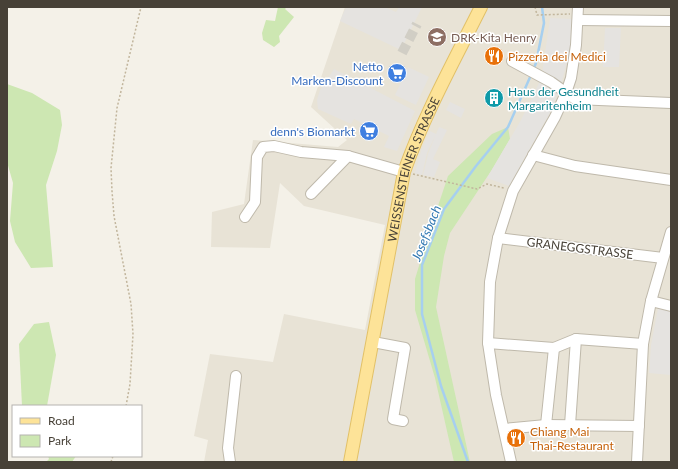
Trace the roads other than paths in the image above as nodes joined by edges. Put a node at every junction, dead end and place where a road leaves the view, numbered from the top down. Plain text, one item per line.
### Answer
1 (481, 7) edge
2 (578, 14) edge
3 (671, 21) edge
4 (512, 62) dead end
5 (566, 93) junction
6 (671, 103) edge
7 (533, 155) junction
8 (348, 156) junction
9 (404, 172) junction
10 (671, 180) edge
11 (311, 194) dead end
12 (246, 217) dead end
13 (671, 232) edge
14 (498, 238) junction
15 (663, 258) junction
16 (651, 301) junction
17 (671, 306) edge
18 (576, 339) junction
19 (372, 342) junction
20 (488, 343) junction
21 (643, 344) junction
22 (554, 348) junction
23 (236, 376) dead end
24 (403, 421) dead end
25 (546, 425) junction
26 (570, 425) junction
27 (639, 426) junction
28 (504, 429) junction
29 (230, 462) edge
30 (350, 462) edge
31 (511, 462) edge
32 (637, 462) edge

1 - 9 main road, WEISSENSTEINER STRASSE
2 - 3 street
2 - 5 street
4 - 5 street
5 - 6 street
5 - 7 street
7 - 10 street
7 - 14 street
8 - 9 street
8 - 11 street
8 - 12 street
9 - 19 main road, WEISSENSTEINER STRASSE
13 - 15 street
14 - 15 street, GRANEGGSTRASSE
14 - 20 street
15 - 16 street
16 - 17 street
16 - 21 street
18 - 21 street
18 - 22 street
18 - 26 street
19 - 24 street
19 - 30 main road, WEISSENSTEINER STRASSE
20 - 22 street
20 - 28 street
21 - 27 street
22 - 25 street
23 - 29 street
25 - 26 street
25 - 28 street
26 - 27 street
27 - 32 street
28 - 31 street

